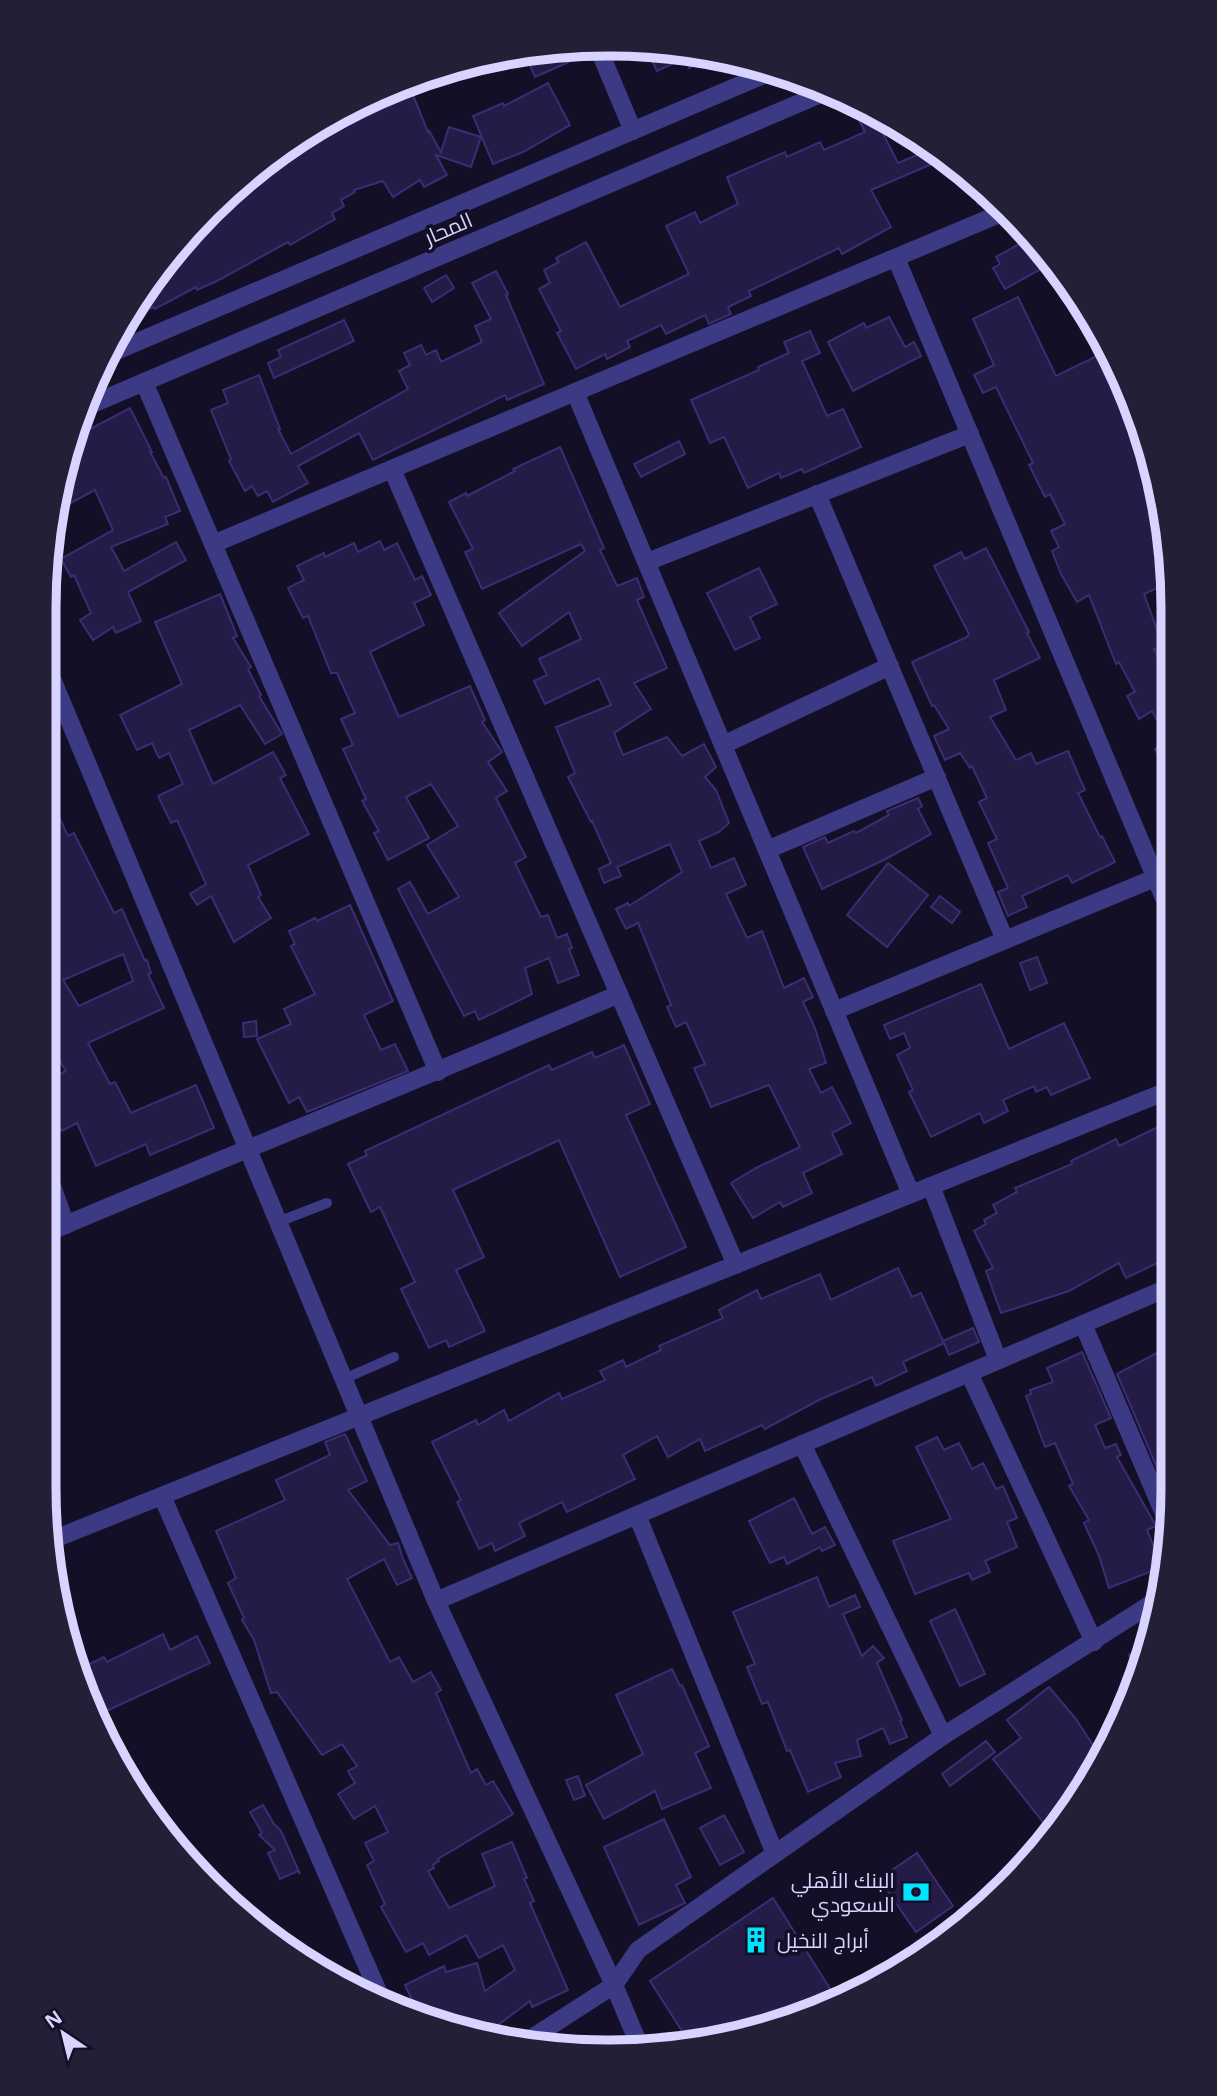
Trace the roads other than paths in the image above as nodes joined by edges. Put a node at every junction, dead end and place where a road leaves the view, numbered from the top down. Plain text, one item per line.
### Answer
1 (602, 56) edge
2 (759, 77) edge
3 (815, 96) edge
4 (633, 131) junction
5 (996, 215) edge
6 (896, 258) junction
7 (121, 349) edge
8 (144, 382) junction
9 (575, 392) junction
10 (96, 403) edge
11 (970, 434) junction
12 (392, 469) junction
13 (817, 494) junction
14 (213, 544) junction
15 (647, 562) junction
16 (890, 666) junction
17 (56, 688) edge
18 (723, 744) junction
19 (937, 778) junction
20 (767, 850) junction
21 (1156, 878) junction
22 (1161, 890) edge
23 (1005, 940) junction
24 (619, 994) junction
25 (834, 1011) junction
26 (438, 1072) junction
27 (1161, 1093) edge
28 (248, 1148) junction
29 (930, 1186) junction
30 (911, 1194) junction
31 (56, 1197) edge
32 (327, 1203) dead end
33 (278, 1222) junction
34 (66, 1225) junction
35 (56, 1229) edge
36 (736, 1265) junction
37 (1161, 1291) edge
38 (1083, 1324) junction
39 (394, 1357) dead end
40 (998, 1360) junction
41 (969, 1373) junction
42 (344, 1380) junction
43 (359, 1417) junction
44 (802, 1444) junction
45 (162, 1496) junction
46 (1161, 1505) edge
47 (637, 1515) junction
48 (58, 1537) edge
49 (436, 1601) junction
50 (1147, 1606) edge
51 (1094, 1642) junction
52 (943, 1736) junction
53 (775, 1854) junction
54 (614, 1984) junction
55 (377, 1989) edge
56 (536, 2035) edge
57 (637, 2039) edge

1 - 4 street
2 - 4 street
3 - 8 street, المحار
4 - 7 street
5 - 6 street
6 - 9 street
6 - 11 street
8 - 10 street, المحار
8 - 14 street
9 - 12 street
9 - 15 street
11 - 13 street
11 - 21 street
12 - 14 street
12 - 24 street
13 - 15 street
13 - 16 street
14 - 26 street
15 - 18 street
16 - 18 street
16 - 19 street
17 - 28 street
18 - 20 street
19 - 20 street
19 - 23 street
20 - 25 street
21 - 22 street
21 - 23 street
23 - 25 street
24 - 26 street
24 - 36 street
25 - 30 street
26 - 28 street
27 - 29 street
28 - 33 street
28 - 34 street
29 - 30 street
29 - 40 street
30 - 36 street
31 - 34 street
32 - 33 lane
33 - 42 street
34 - 35 street
36 - 43 street
37 - 38 street
38 - 40 street
38 - 46 street
39 - 42 lane
40 - 41 street
41 - 44 street
41 - 51 street
42 - 43 street
43 - 45 street
43 - 49 street
44 - 47 street
44 - 52 street
45 - 48 street
45 - 55 street
47 - 49 street
47 - 53 street
49 - 54 street
50 - 51 street
51 - 52 street
52 - 53 street
53 - 54 street
54 - 56 street
54 - 57 street

